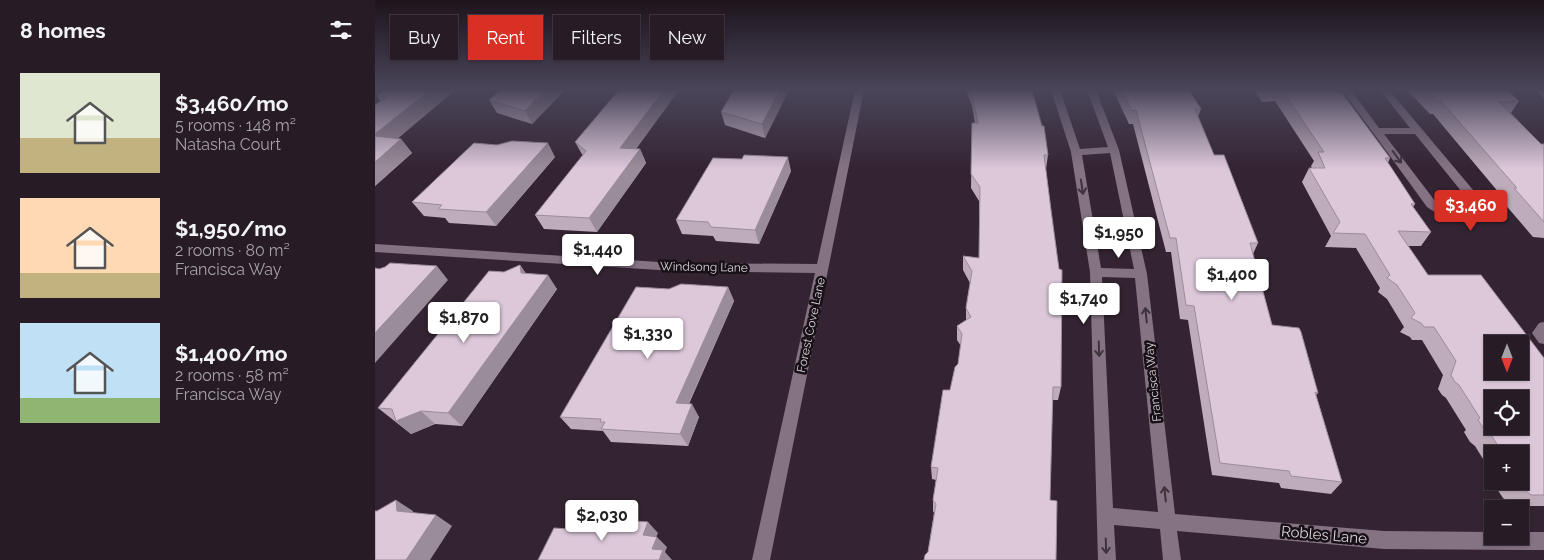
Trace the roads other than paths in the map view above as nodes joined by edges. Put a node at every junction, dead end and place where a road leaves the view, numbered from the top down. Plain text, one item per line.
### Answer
1 (855, 116) edge
2 (1064, 116) edge
3 (1101, 116) edge
4 (1366, 116) edge
5 (1406, 116) edge
6 (1377, 131) junction
7 (1419, 131) junction
8 (1115, 150) junction
9 (1076, 152) junction
10 (375, 248) edge
11 (823, 269) junction
12 (1096, 272) junction
13 (1141, 274) junction
14 (1544, 327) edge
15 (1544, 339) edge
16 (1105, 516) junction
17 (1168, 522) junction
18 (1544, 540) edge
19 (761, 560) edge
20 (1107, 560) edge
21 (1172, 560) edge

1 - 11 street, Forest Cove Lane
2 - 9 street
3 - 8 street, Francisca Way
4 - 6 street
5 - 7 street
6 - 7 street
6 -> 7 street
8 - 9 street
8 - 13 street, Francisca Way
9 -> 12 street
10 - 11 street, Windsong Lane
11 - 19 street, Forest Cove Lane
12 - 13 street
12 -> 16 street
17 -> 13 street, Francisca Way
14 - 15 street
16 - 17 street, Robles Lane
16 -> 20 street
17 - 18 street, Robles Lane
17 - 21 street, Francisca Way

